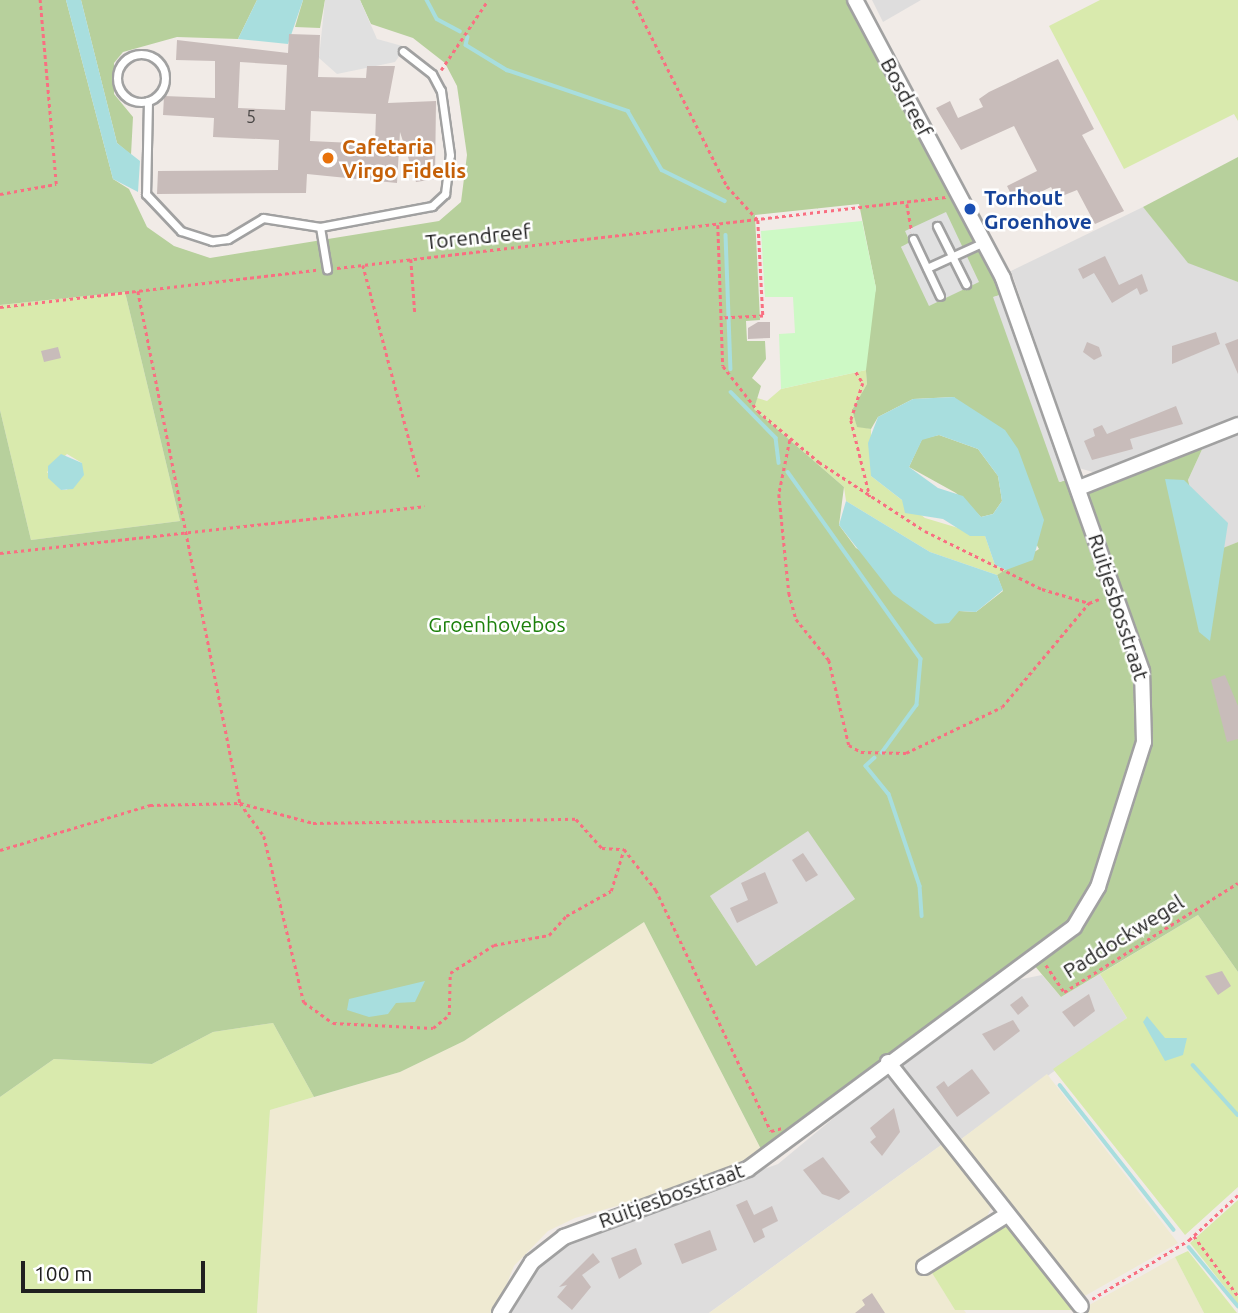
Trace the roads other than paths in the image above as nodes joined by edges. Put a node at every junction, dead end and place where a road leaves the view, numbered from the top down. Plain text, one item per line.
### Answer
1 (855, 0) edge
2 (403, 51) dead end
3 (148, 102) junction
4 (959, 195) joint
5 (937, 226) dead end
6 (320, 228) junction
7 (913, 239) road end
8 (984, 242) junction
9 (952, 257) junction
10 (927, 268) junction
11 (327, 269) road end
12 (965, 284) dead end
13 (940, 296) dead end
14 (1238, 425) edge
15 (1079, 488) junction
16 (888, 1062) junction
17 (1008, 1214) junction
18 (923, 1267) dead end
19 (1080, 1306) road end
20 (500, 1313) edge

1 - 4 street, Bosdreef
2 - 6 lane
3 - 3 lane
3 - 6 lane
4 - 8 street, Ruitjesbosstraat
5 - 9 lane
6 - 11 lane
7 - 10 lane
8 - 9 lane
8 - 15 street, Ruitjesbosstraat
9 - 10 lane
9 - 12 lane
10 - 13 lane
14 - 15 street
15 - 16 street, Ruitjesbosstraat
16 - 17 street
16 - 20 street, Ruitjesbosstraat
17 - 18 street
17 - 19 street

